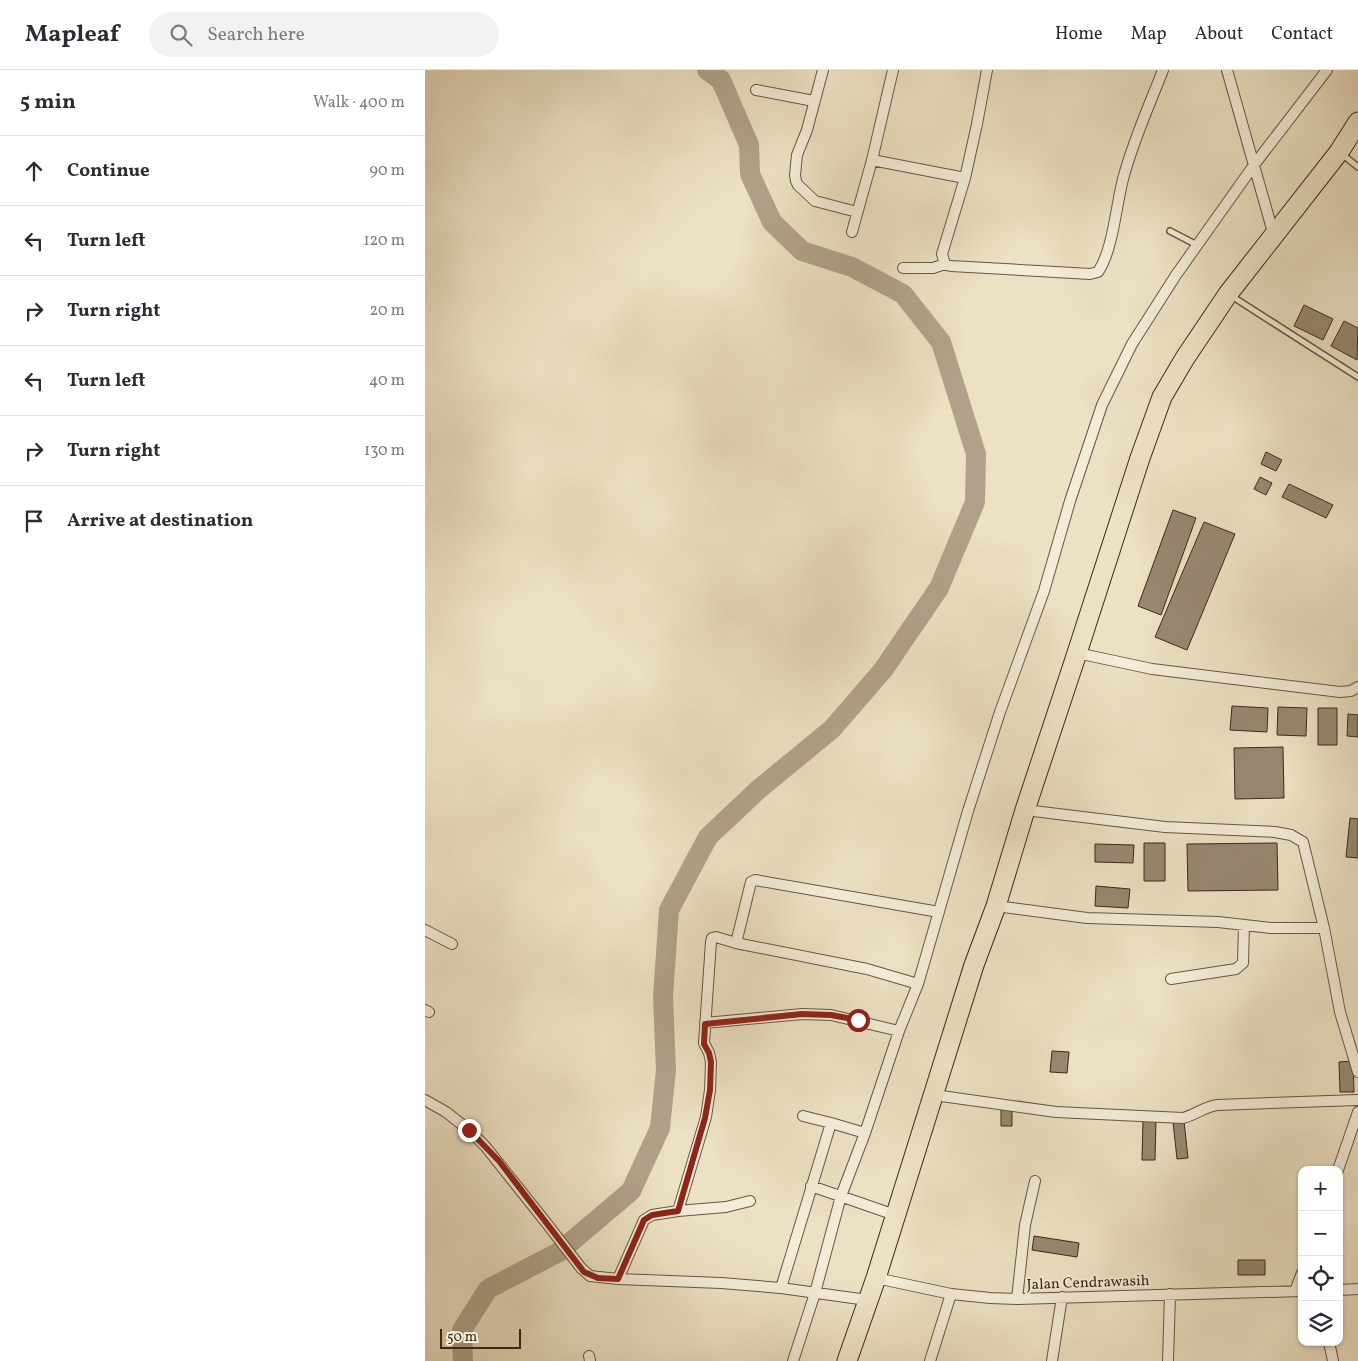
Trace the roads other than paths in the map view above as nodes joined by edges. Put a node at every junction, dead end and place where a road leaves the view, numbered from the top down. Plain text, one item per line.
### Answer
1 (823, 70) edge
2 (893, 70) edge
3 (987, 70) edge
4 (1163, 70) edge
5 (1227, 70) edge
6 (1327, 70) edge
7 (756, 90) dead end
8 (814, 101) junction
9 (1358, 122) edge
10 (1339, 152) junction
11 (872, 160) junction
12 (1255, 165) junction
13 (1358, 167) edge
14 (965, 178) junction
15 (857, 212) junction
16 (1170, 230) dead end
17 (852, 232) dead end
18 (1274, 236) junction
19 (1197, 245) junction
20 (945, 264) junction
21 (903, 268) dead end
22 (1228, 294) junction
23 (1358, 377) edge
24 (1077, 653) junction
25 (1358, 687) edge
26 (1025, 810) junction
27 (996, 906) junction
28 (939, 912) junction
29 (1244, 925) junction
30 (1324, 928) junction
31 (425, 930) edge
32 (736, 943) junction
33 (452, 944) dead end
34 (1171, 979) dead end
35 (917, 984) junction
36 (705, 1024) junction
37 (899, 1030) junction
38 (1358, 1072) edge
39 (934, 1095) junction
40 (425, 1100) edge
41 (1358, 1100) edge
42 (1358, 1112) edge
43 (803, 1116) dead end
44 (831, 1123) junction
45 (865, 1133) junction
46 (1339, 1166) edge
47 (1035, 1182) dead end
48 (811, 1186) junction
49 (841, 1196) junction
50 (750, 1201) dead end
51 (678, 1211) junction
52 (895, 1215) junction
53 (877, 1278) junction
54 (618, 1279) junction
55 (781, 1288) junction
56 (1358, 1289) edge
57 (1343, 1290) edge
58 (1298, 1291) edge
59 (815, 1293) junction
60 (951, 1294) junction
61 (1170, 1294) junction
62 (1062, 1297) junction
63 (1017, 1299) junction
64 (867, 1300) junction
65 (1330, 1346) edge
66 (793, 1361) edge
67 (847, 1361) edge
68 (930, 1361) edge
69 (1052, 1361) edge
70 (1168, 1361) edge
71 (1333, 1361) edge

1 - 8 street
2 - 11 street
3 - 14 street
4 - 20 street
5 - 12 street
6 - 12 street
7 - 8 street
8 - 15 street
9 - 10 highway
10 - 13 lane
10 - 18 highway
11 - 14 street
11 - 15 street
12 - 18 street
12 - 19 street
14 - 20 street
15 - 17 street
16 - 19 lane
18 - 22 highway
19 - 28 street
20 - 21 street
22 - 23 lane
22 - 24 highway
24 - 25 street
24 - 26 highway
26 - 27 highway
26 - 30 street
27 - 29 street
27 - 39 highway
28 - 32 street
28 - 35 street
29 - 30 street
29 - 34 street
30 - 38 street
31 - 33 street
32 - 35 street
32 - 36 street
35 - 37 street
36 - 37 street
36 - 51 street
37 - 45 street
39 - 41 street
39 - 52 highway
40 - 54 street
42 - 46 street
43 - 44 street
44 - 45 street
44 - 48 street
45 - 49 street
47 - 63 street
48 - 49 street
48 - 55 street
49 - 52 street
49 - 59 street
50 - 51 street
51 - 54 street
52 - 53 highway
53 - 60 street, Jalan Cendrawasih
53 - 64 highway
54 - 55 street
55 - 59 street
56 - 57 street
58 - 61 street, Jalan Cendrawasih
59 - 64 street
59 - 66 street
60 - 63 street, Jalan Cendrawasih
60 - 68 street
61 - 62 street, Jalan Cendrawasih
61 - 70 street
62 - 63 street, Jalan Cendrawasih
62 - 69 street
64 - 67 highway
65 - 71 street

